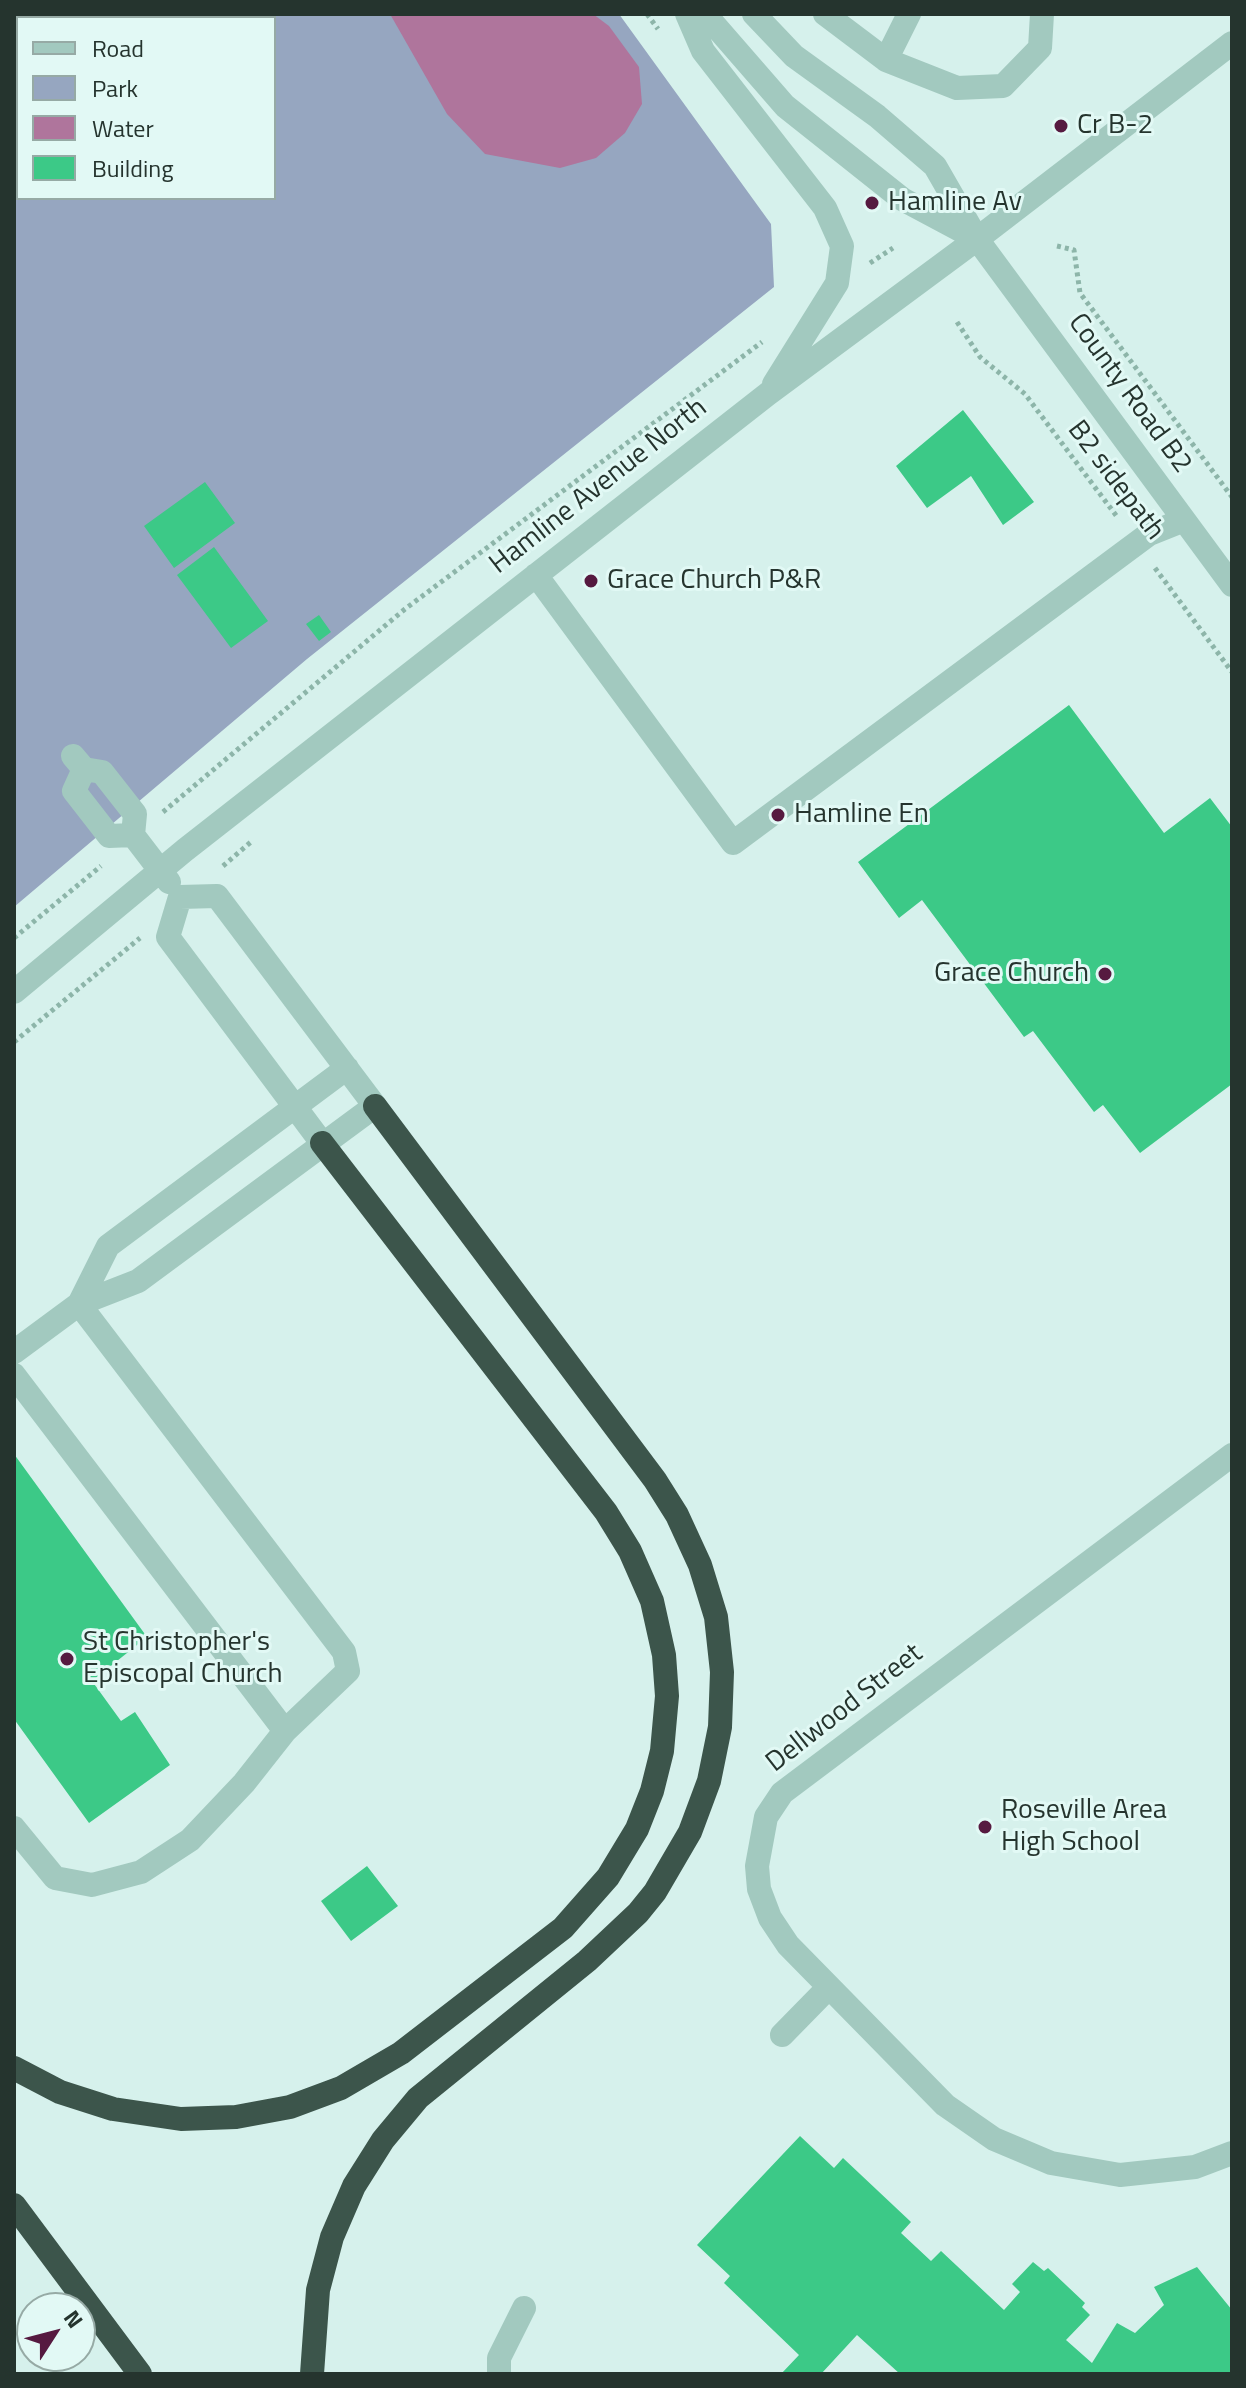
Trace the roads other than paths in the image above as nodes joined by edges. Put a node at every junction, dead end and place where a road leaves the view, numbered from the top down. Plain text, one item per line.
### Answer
1 (687, 14) edge
2 (705, 14) edge
3 (754, 14) edge
4 (825, 14) edge
5 (909, 14) edge
6 (1042, 14) edge
7 (1232, 43) edge
8 (886, 60) junction
9 (977, 239) junction
10 (769, 393) junction
11 (1184, 520) junction
12 (536, 575) junction
13 (1232, 585) edge
14 (133, 835) junction
15 (161, 871) junction
16 (180, 897) junction
17 (14, 992) edge
18 (347, 1068) junction
19 (295, 1106) junction
20 (375, 1106) junction
21 (322, 1143) junction
22 (79, 1304) junction
23 (14, 1352) edge
24 (14, 1375) edge
25 (1232, 1455) edge
26 (285, 1731) junction
27 (14, 1828) edge
28 (828, 1988) junction
29 (782, 2035) dead end
30 (14, 2068) edge
31 (1232, 2153) edge
32 (14, 2205) edge
33 (524, 2308) dead end
34 (140, 2374) edge
35 (312, 2374) edge
36 (499, 2374) edge

1 - 10 street
2 - 9 street, County Road B2
3 - 9 street, County Road B2
4 - 8 street
5 - 8 street
6 - 8 street
7 - 9 street, Hamline Avenue North
9 - 10 street, Hamline Avenue North
9 - 11 street, County Road B2
10 - 12 street, Hamline Avenue North
11 - 12 street
11 - 13 street, County Road B2
12 - 15 street, Hamline Avenue North
14 - 14 street
14 - 15 street
15 - 16 street
15 - 17 street, Hamline Avenue North
16 - 18 street
16 - 19 street
18 - 19 street
18 - 20 street
19 - 21 street
19 - 22 street
20 - 21 street
20 - 35 highway
21 - 22 street
21 - 30 highway
22 - 23 street
22 - 26 street
24 - 26 street
25 - 28 street, Dellwood Street
26 - 27 street
28 - 29 street
28 - 31 street, Dellwood Street
32 - 34 highway
33 - 36 street

